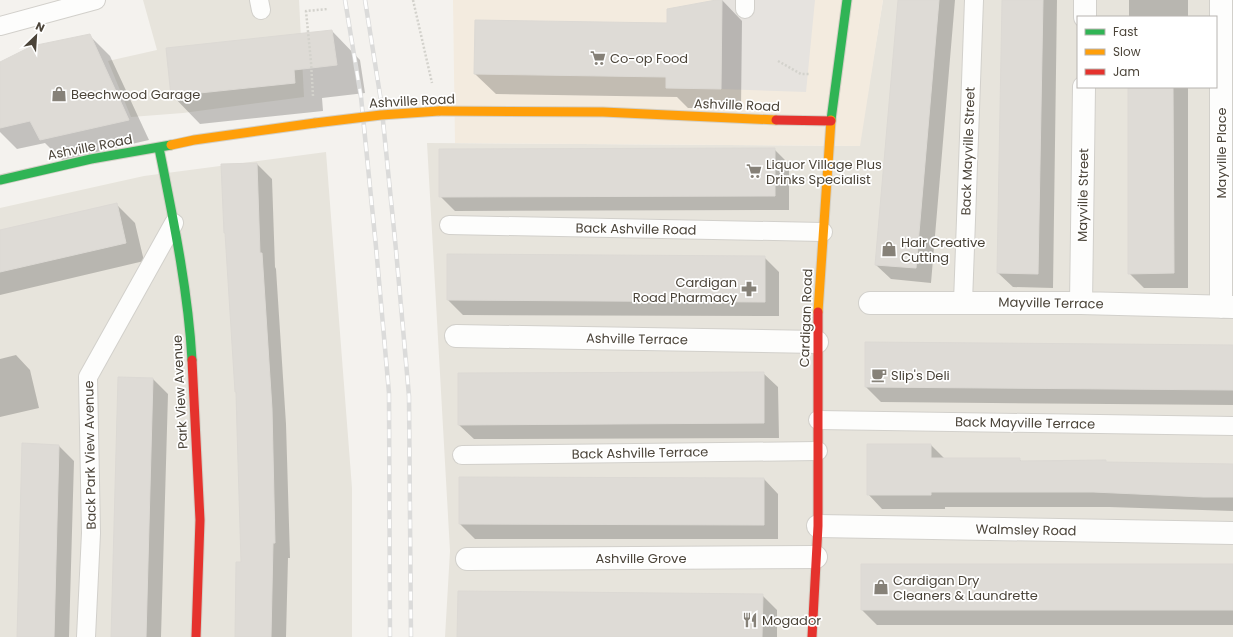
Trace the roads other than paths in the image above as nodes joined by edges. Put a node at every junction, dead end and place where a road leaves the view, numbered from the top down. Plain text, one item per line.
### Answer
1 (96, 0) edge
2 (847, 0) edge
3 (974, 0) edge
4 (1085, 0) edge
5 (1221, 0) edge
6 (1085, 16) edge
7 (0, 26) edge
8 (1084, 88) edge
9 (831, 121) junction
10 (159, 148) junction
11 (0, 180) edge
12 (174, 223) junction
13 (449, 225) dead end
14 (823, 232) junction
15 (963, 302) junction
16 (870, 303) dead end
17 (1081, 304) junction
18 (1227, 307) edge
19 (456, 336) dead end
20 (818, 342) junction
21 (818, 420) junction
22 (1233, 426) edge
23 (818, 451) junction
24 (462, 455) dead end
25 (818, 526) junction
26 (1233, 534) edge
27 (816, 557) junction
28 (467, 559) dead end
29 (86, 637) edge
30 (196, 637) edge
31 (812, 637) edge

1 - 7 lane
2 - 9 street, Cardigan Road
3 - 15 lane, Back Mayville Street
4 - 6 street
5 - 18 street, Mayville Place
8 - 17 street, Mayville Street
9 - 10 street, Ashville Road, bridge
9 - 14 street, Cardigan Road
10 - 11 street, Ashville Road
10 - 12 street, Park View Avenue
12 - 29 lane, Back Park View Avenue
12 - 30 street, Park View Avenue
13 - 14 lane, Back Ashville Road
14 - 20 street, Cardigan Road
15 - 16 street, Mayville Terrace
15 - 17 street, Mayville Terrace
17 - 18 street, Mayville Terrace
19 - 20 street, Ashville Terrace
20 - 21 street, Cardigan Road
21 - 22 lane, Back Mayville Terrace
21 - 23 street, Cardigan Road
23 - 24 lane, Back Ashville Terrace
23 - 25 street, Cardigan Road
25 - 26 street, Walmsley Road
25 - 27 street, Cardigan Road
27 - 28 street, Ashville Grove
27 - 31 street, Cardigan Road

